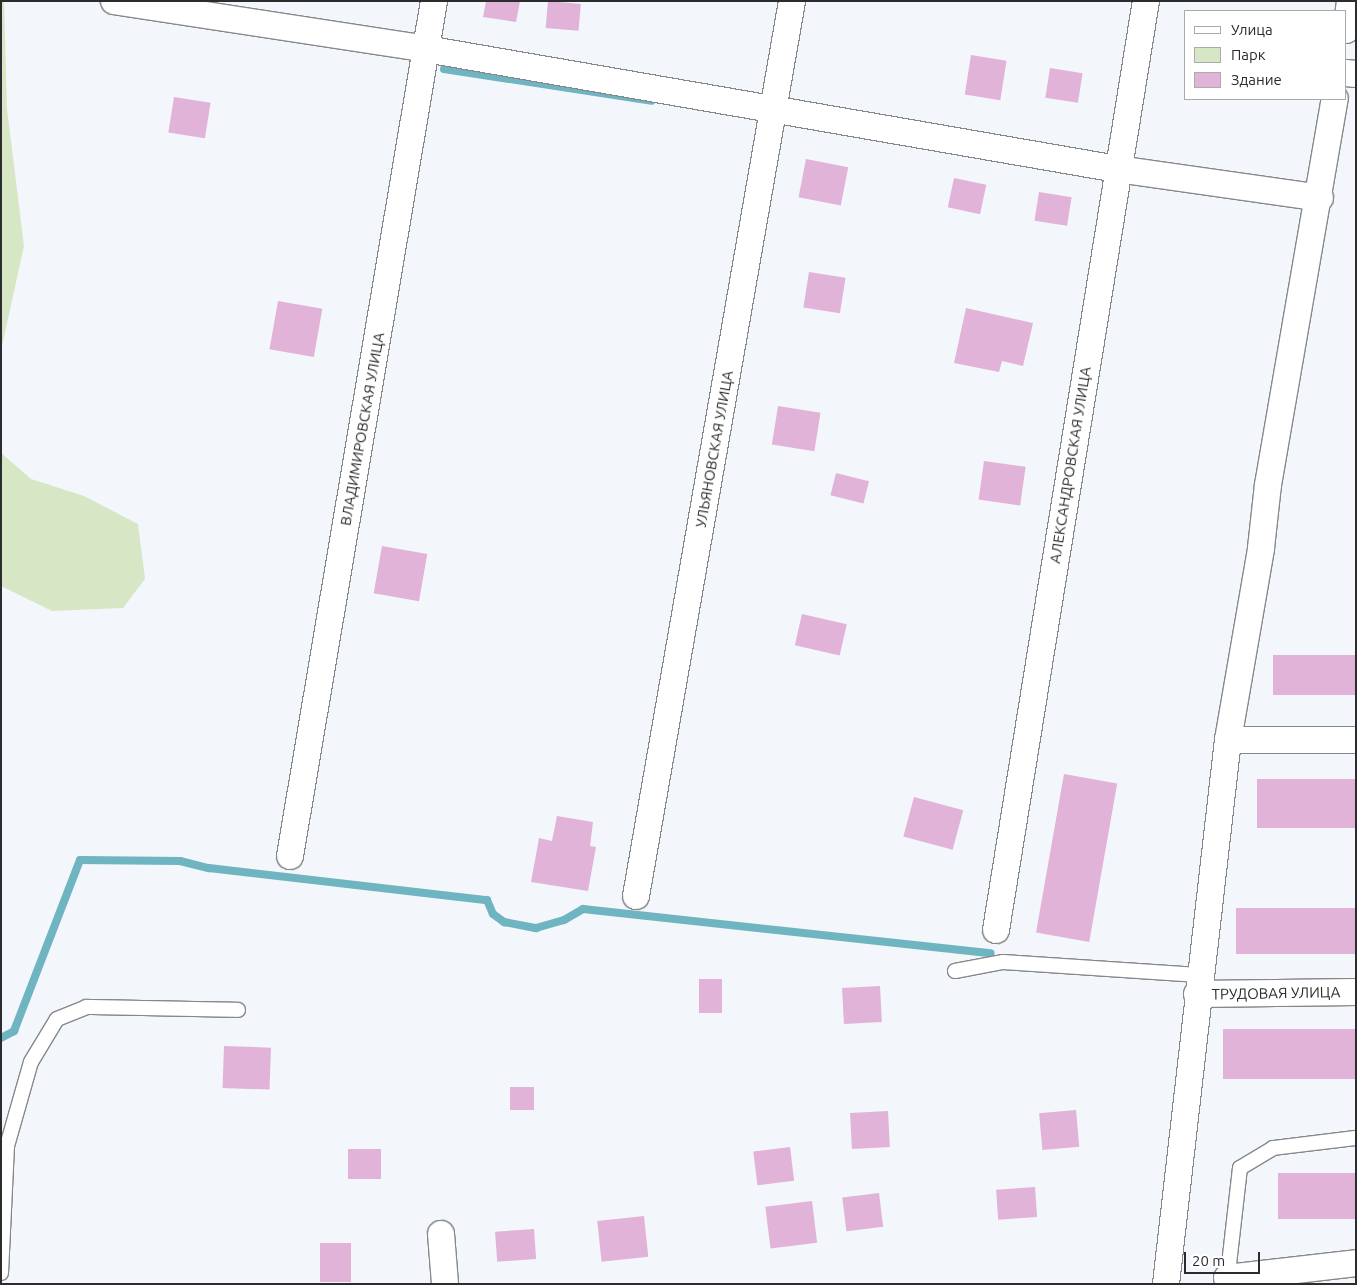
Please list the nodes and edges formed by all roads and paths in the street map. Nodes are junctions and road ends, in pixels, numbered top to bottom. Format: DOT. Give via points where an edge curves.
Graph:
graph roads {
  1 [pos="114,1"];
  2 [pos="434,1"];
  3 [pos="792,1"];
  4 [pos="1146,1"];
  5 [pos="1350,1"];
  6 [pos="1347,23"];
  7 [pos="426,49"];
  8 [pos="1335,100"];
  9 [pos="773,111"];
  10 [pos="1117,169"];
  11 [pos="1320,198"];
  12 [pos="1228,740"];
  13 [pos="1356,740"];
  14 [pos="290,856"];
  15 [pos="636,896"];
  16 [pos="996,930"];
  17 [pos="955,971"];
  18 [pos="1198,984"];
  19 [pos="1356,992"];
  20 [pos="238,1010"];
  21 [pos="1356,1138"];
  22 [pos="441,1234"];
  23 [pos="1356,1263"];
  24 [pos="1,1273"];
  25 [pos="1227,1281"];
  26 [pos="444,1284"];
  27 [pos="1166,1284"];
  1 -- 7 [label="street"];
  2 -- 7 [label="street, ВЛАДИМИРОВСКАЯ УЛИЦА"];
  3 -- 9 [label="street, УЛЬЯНОВСКАЯ УЛИЦА"];
  4 -- 10 [label="street, АЛЕКСАНДРОВСКАЯ УЛИЦА"];
  5 -- 6 [label="street"];
  7 -- 9 [label="street"];
  7 -- 14 [label="street, ВЛАДИМИРОВСКАЯ УЛИЦА"];
  8 -- 11 [label="street"];
  9 -- 10 [label="street"];
  9 -- 15 [label="street, УЛЬЯНОВСКАЯ УЛИЦА"];
  10 -- 11 [label="street"];
  10 -- 16 [label="street, АЛЕКСАНДРОВСКАЯ УЛИЦА"];
  11 -- 12 [label="street" via="1268,485 1261,548"];
  12 -- 13 [label="street"];
  12 -- 18 [label="street"];
  17 -- 18 [label="lane" via="1003,962"];
  18 -- 19 [label="street, ТРУДОВАЯ УЛИЦА"];
  18 -- 27 [label="street"];
  20 -- 24 [label="lane" via="86,1007 57,1019 31,1062 7,1146"];
  21 -- 25 [label="lane" via="1273,1148 1240,1168"];
  22 -- 26 [label="street"];
  23 -- 25 [label="street"];
}
